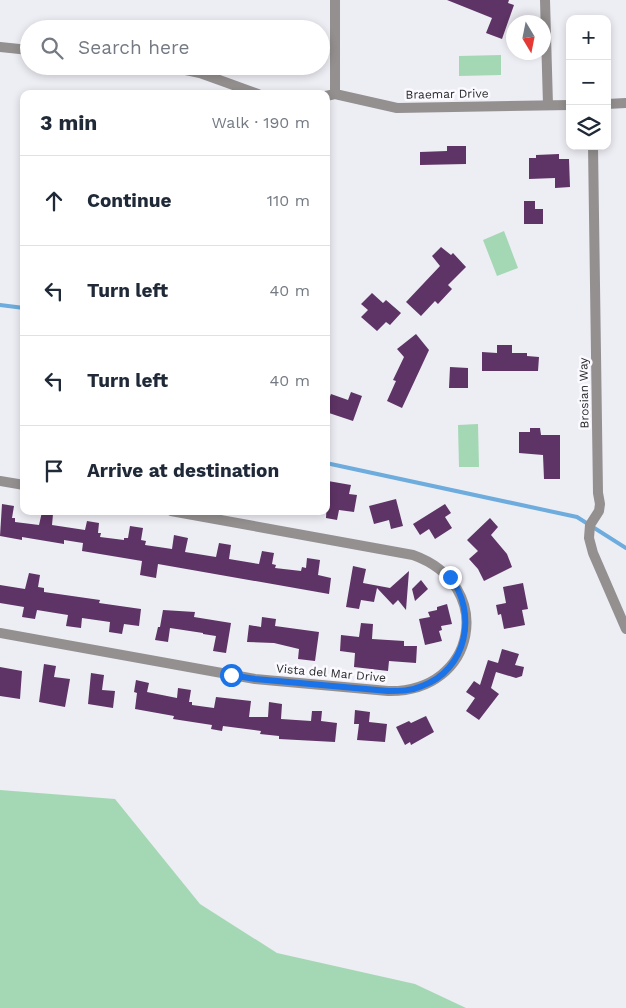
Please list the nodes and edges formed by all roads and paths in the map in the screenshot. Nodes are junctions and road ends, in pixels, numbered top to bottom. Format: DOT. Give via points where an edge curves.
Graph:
graph roads {
  1 [pos="335,0"];
  2 [pos="545,0"];
  3 [pos="0,47"];
  4 [pos="20,49"];
  5 [pos="206,75"];
  6 [pos="247,90"];
  7 [pos="331,95"];
  8 [pos="626,103"];
  9 [pos="611,104"];
  10 [pos="548,105"];
  11 [pos="566,105"];
  12 [pos="593,150"];
  13 [pos="0,481"];
  14 [pos="20,484"];
  15 [pos="193,515"];
  16 [pos="626,629"];
  17 [pos="0,633"];
  1 -- 7 [label="street"];
  2 -- 10 [label="street"];
  3 -- 4 [label="street"];
  5 -- 6 [label="street"];
  7 -- 10 [label="street, Braemar Drive" via="397,108"];
  8 -- 9 [label="street"];
  10 -- 11 [label="street, Braemar Drive"];
  12 -- 16 [label="street, Brosian Way" via="600,504 590,525 589,538"];
  13 -- 14 [label="street"];
  15 -- 17 [label="street, Vista del Mar Drive" via="427,560 450,577 462,597 466,624 456,658 448,670 424,686 388,691 255,679"];
}
